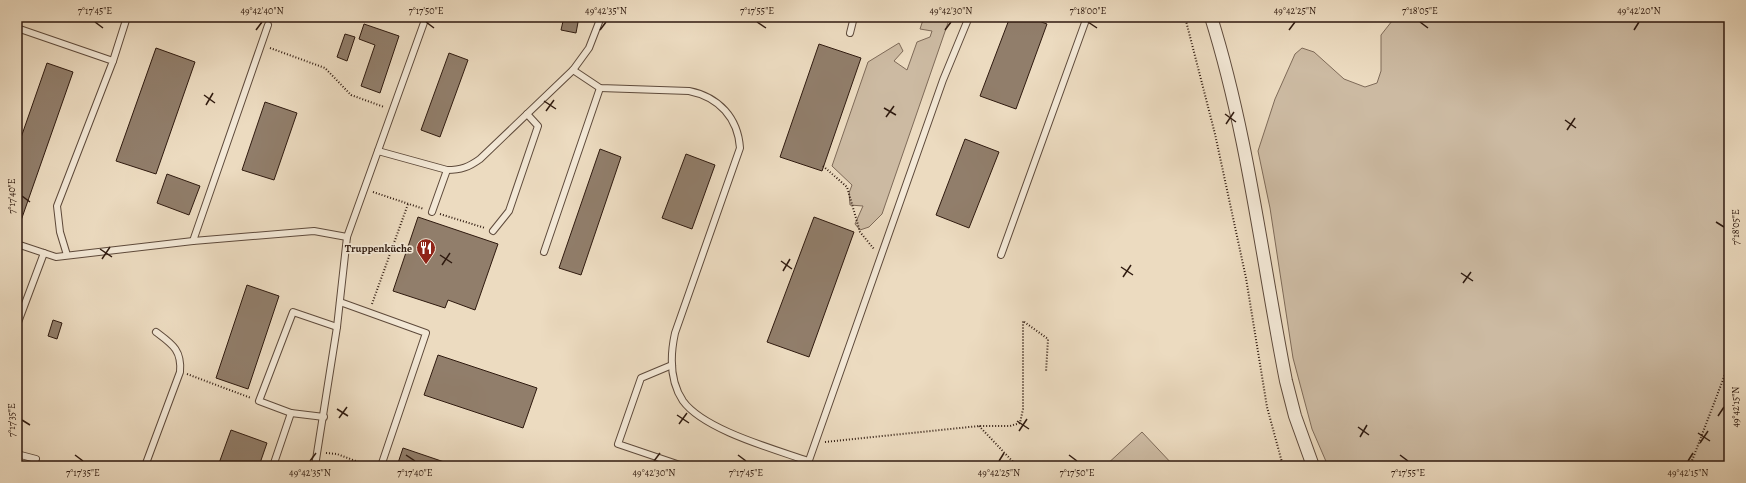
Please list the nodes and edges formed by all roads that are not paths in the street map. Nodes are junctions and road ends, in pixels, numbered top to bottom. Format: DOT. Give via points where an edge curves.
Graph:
graph roads {
  1 [pos="127,17"];
  2 [pos="426,17"];
  3 [pos="601,17"];
  4 [pos="854,17"];
  5 [pos="969,17"];
  6 [pos="1088,17"];
  7 [pos="1211,17"];
  8 [pos="268,25"];
  9 [pos="17,28"];
  10 [pos="850,33"];
  11 [pos="114,61"];
  12 [pos="573,70"];
  13 [pos="600,88"];
  14 [pos="527,114"];
  15 [pos="378,151"];
  16 [pos="447,170"];
  17 [pos="432,212"];
  18 [pos="493,231"];
  19 [pos="347,237"];
  20 [pos="193,240"];
  21 [pos="17,244"];
  22 [pos="544,252"];
  23 [pos="44,253"];
  24 [pos="67,255"];
  25 [pos="1000,255"];
  26 [pos="340,302"];
  27 [pos="17,325"];
  28 [pos="337,327"];
  29 [pos="156,332"];
  30 [pos="672,365"];
  31 [pos="291,413"];
  32 [pos="324,417"];
  33 [pos="17,454"];
  34 [pos="36,459"];
  35 [pos="808,464"];
  36 [pos="145,466"];
  37 [pos="273,466"];
  38 [pos="316,466"];
  39 [pos="381,466"];
  40 [pos="683,466"];
  41 [pos="1313,466"];
  1 -- 11 [label="lane"];
  2 -- 15 [label="lane"];
  3 -- 12 [label="lane" via="589,48"];
  4 -- 10 [label="lane"];
  5 -- 35 [label="lane" via="943,80"];
  6 -- 25 [label="lane"];
  7 -- 41 [label="street" via="1224,59 1245,156 1286,381 1295,416"];
  8 -- 20 [label="lane"];
  9 -- 11 [label="lane"];
  11 -- 24 [label="lane" via="57,206 60,232"];
  12 -- 13 [label="lane"];
  12 -- 14 [label="lane"];
  13 -- 22 [label="lane"];
  13 -- 30 [label="lane" via="689,91 703,94 725,110 739,134 740,148 675,333 671,349"];
  14 -- 16 [label="lane" via="480,159 470,166"];
  14 -- 18 [label="lane" via="538,126 509,212"];
  15 -- 16 [label="lane"];
  15 -- 19 [label="lane"];
  16 -- 17 [label="lane"];
  19 -- 20 [label="lane" via="314,231"];
  19 -- 26 [label="lane"];
  20 -- 24 [label="lane"];
  21 -- 23 [label="lane"];
  23 -- 24 [label="lane" via="56,257"];
  23 -- 27 [label="lane"];
  26 -- 28 [label="lane"];
  26 -- 39 [label="lane" via="426,333"];
  28 -- 31 [label="lane" via="293,312 259,401"];
  28 -- 32 [label="lane"];
  29 -- 36 [label="lane" via="176,349 181,360 180,372"];
  30 -- 35 [label="lane" via="672,377 683,401 706,420 727,432"];
  30 -- 40 [label="lane" via="641,378 618,444"];
  31 -- 32 [label="lane"];
  31 -- 37 [label="lane"];
  32 -- 38 [label="lane"];
  33 -- 34 [label="lane"];
}
